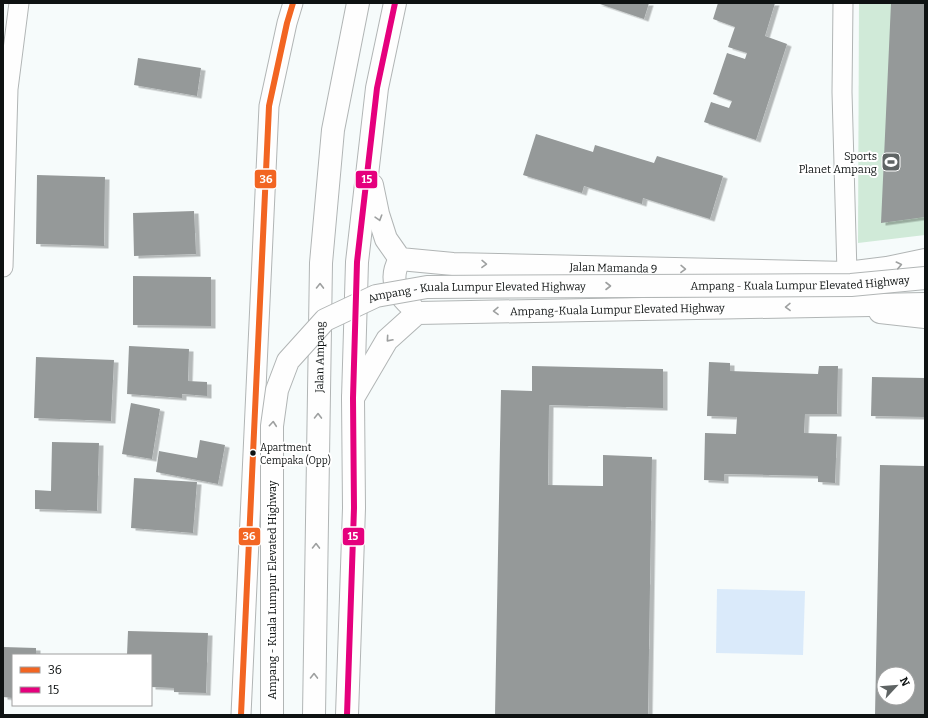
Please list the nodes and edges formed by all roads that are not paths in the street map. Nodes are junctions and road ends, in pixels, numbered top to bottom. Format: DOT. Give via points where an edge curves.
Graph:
graph roads {
  1 [pos="20,3"];
  2 [pos="293,3"];
  3 [pos="358,3"];
  4 [pos="395,3"];
  5 [pos="843,3"];
  6 [pos="6,89"];
  7 [pos="368,166"];
  8 [pos="400,259"];
  9 [pos="925,260"];
  10 [pos="3,266"];
  11 [pos="847,273"];
  12 [pos="925,278"];
  13 [pos="925,304"];
  14 [pos="822,306"];
  15 [pos="417,313"];
  16 [pos="925,317"];
  17 [pos="353,398"];
  18 [pos="241,715"];
  19 [pos="272,715"];
  20 [pos="314,715"];
  21 [pos="347,715"];
  1 -- 6 [label="street"];
  2 -- 18 [label="street" via="269,106"];
  20 -- 3 [label="main road, Jalan Ampang, one-way" via="321,263 332,130"];
  4 -- 7 [label="main road" via="377,88"];
  5 -- 11 [label="street" via="842,92"];
  6 -- 10 [label="street"];
  7 -- 8 [label="main road, one-way" via="386,239"];
  7 -- 17 [label="main road" via="357,262"];
  8 -- 11 [label="main road, Jalan Mamanda 9, one-way" via="453,264"];
  8 -- 15 [label="main road" via="394,269 394,280 400,296"];
  11 -- 9 [label="main road, Jalan Mamanda 9, one-way"];
  19 -- 12 [label="main road, Ampang - Kuala Lumpur Elevated Highway, one-way, bridge" via="272,426 277,390 288,361 325,320 376,296 426,287 851,285"];
  13 -- 14 [label="main road, Ampang-Kuala Lumpur Elevated Highway"];
  14 -- 15 [label="main road, Ampang-Kuala Lumpur Elevated Highway, one-way"];
  14 -- 16 [label="main road"];
  15 -- 17 [label="main road, one-way" via="387,340"];
  17 -- 21 [label="main road" via="354,508"];
}
